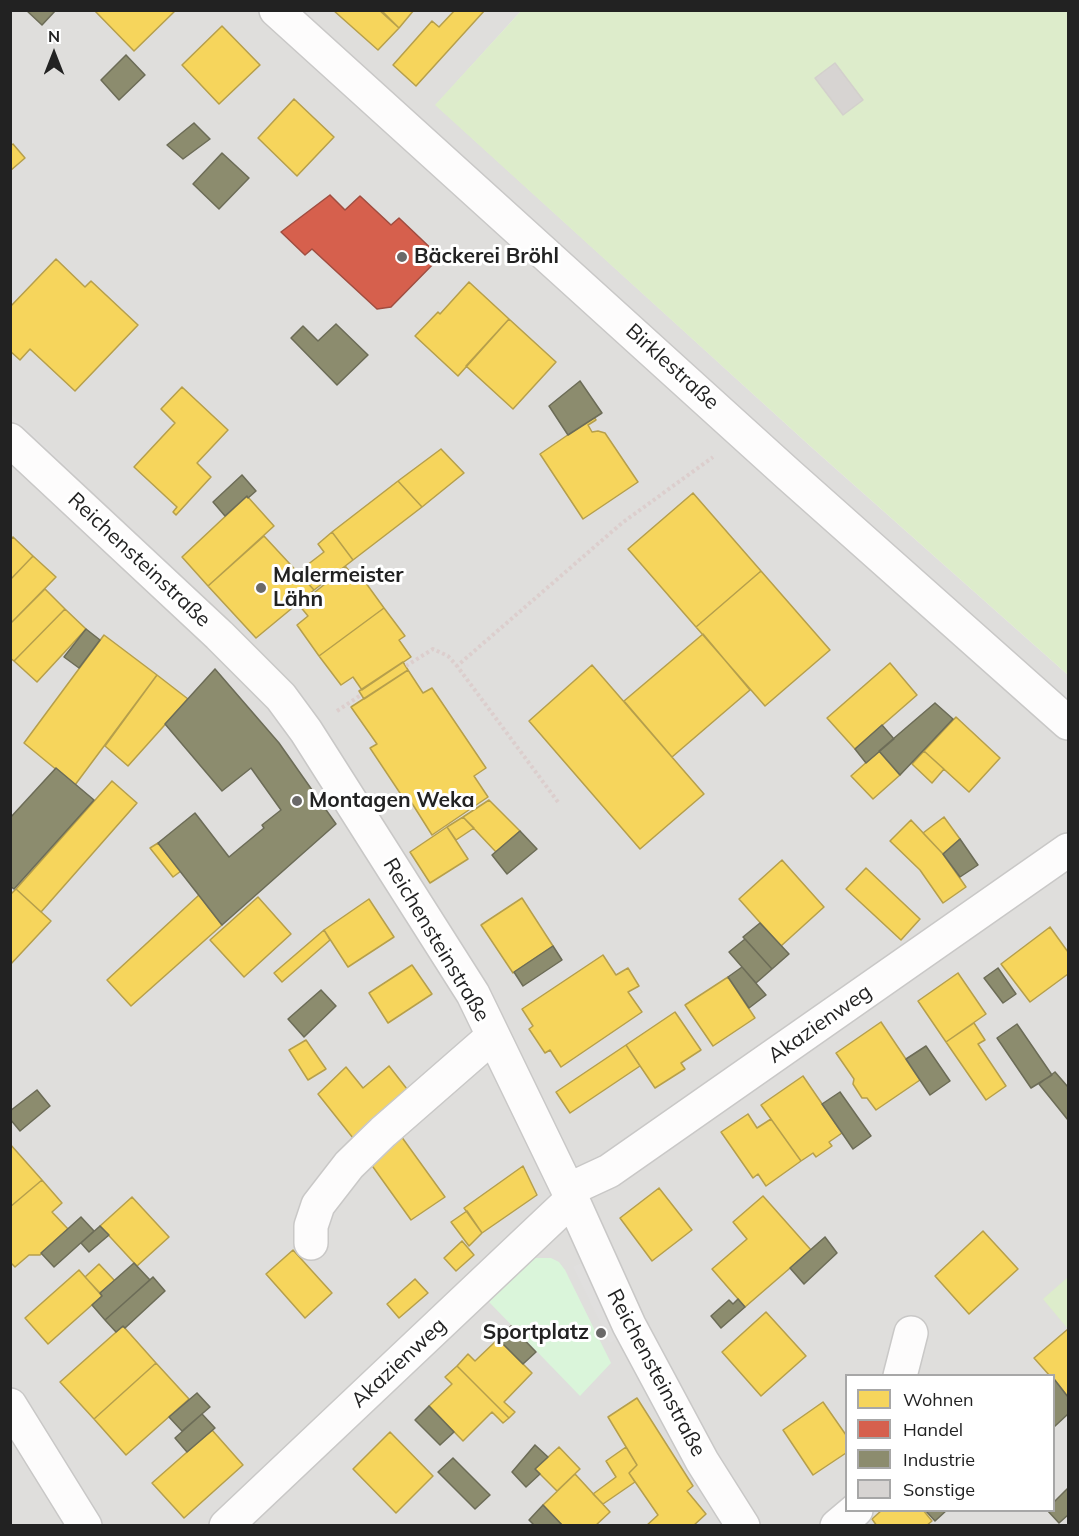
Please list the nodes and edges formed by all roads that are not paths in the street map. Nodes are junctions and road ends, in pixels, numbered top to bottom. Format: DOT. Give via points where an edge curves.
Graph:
graph roads {
  1 [pos="276,10"];
  2 [pos="10,440"];
  3 [pos="1068,723"];
  4 [pos="1068,850"];
  5 [pos="493,1036"];
  6 [pos="570,1194"];
  7 [pos="311,1243"];
  8 [pos="911,1333"];
  9 [pos="901,1374"];
  10 [pos="10,1406"];
  11 [pos="854,1512"];
  12 [pos="728,1519"];
  13 [pos="85,1526"];
  14 [pos="226,1526"];
  15 [pos="837,1526"];
  1 -- 3 [label="street, Birklestraße"];
  2 -- 5 [label="street, Reichensteinstraße" via="281,697 473,994"];
  4 -- 6 [label="street, Akazienweg" via="609,1171"];
  5 -- 6 [label="street, Reichensteinstraße"];
  5 -- 7 [label="street" via="349,1165 318,1205 311,1226"];
  6 -- 12 [label="street, Reichensteinstraße" via="629,1325 702,1461"];
  6 -- 14 [label="street, Akazienweg"];
  8 -- 9 [label="street"];
  10 -- 13 [label="street"];
  11 -- 15 [label="street"];
}
